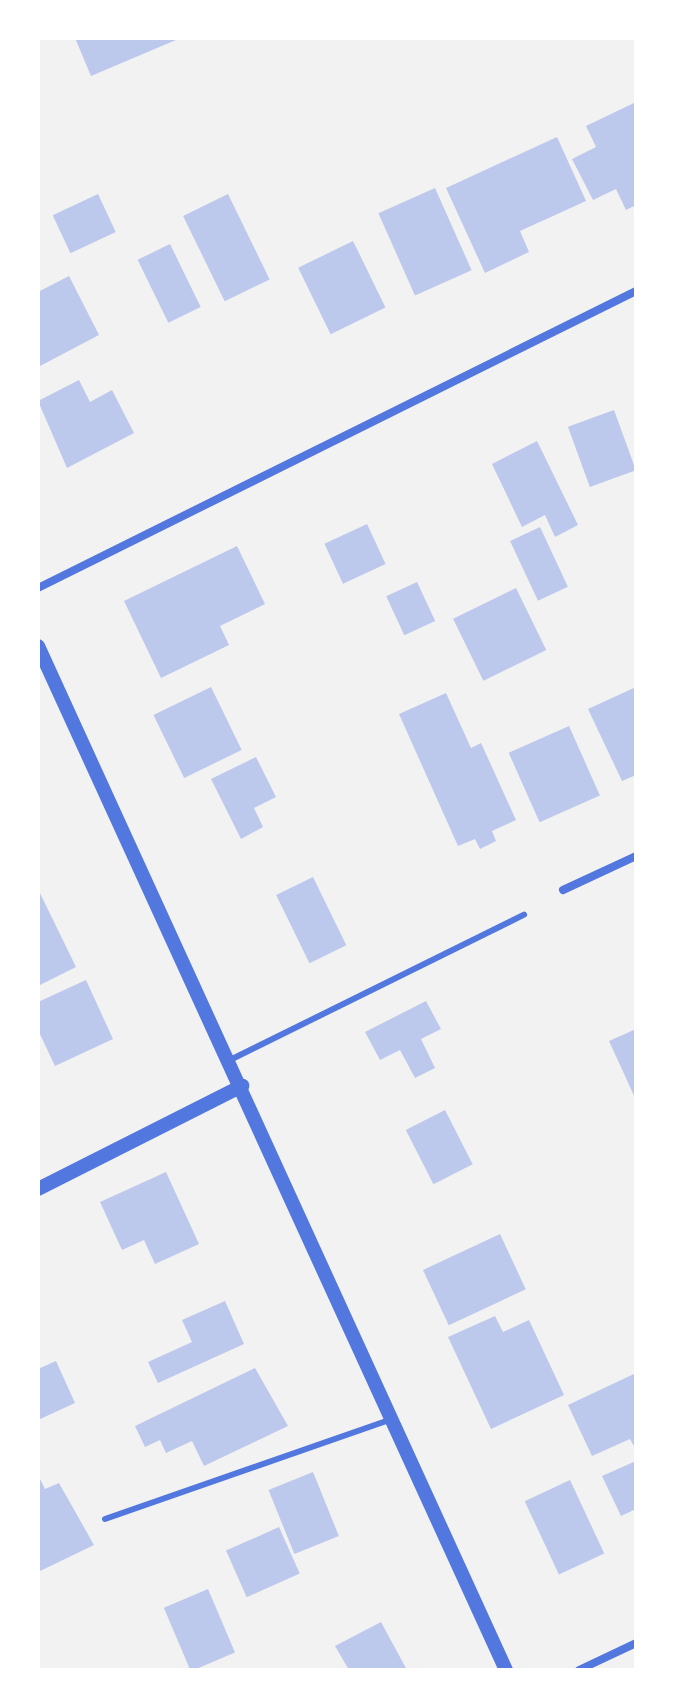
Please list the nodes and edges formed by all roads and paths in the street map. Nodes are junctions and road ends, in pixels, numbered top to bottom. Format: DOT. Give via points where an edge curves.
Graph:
graph roads {
  1 [pos="636,291"];
  2 [pos="38,588"];
  3 [pos="38,646"];
  4 [pos="636,856"];
  5 [pos="563,890"];
  6 [pos="524,915"];
  7 [pos="230,1060"];
  8 [pos="242,1086"];
  9 [pos="38,1189"];
  10 [pos="392,1419"];
  11 [pos="105,1519"];
  12 [pos="636,1643"];
  13 [pos="506,1670"];
  14 [pos="579,1670"];
  1 -- 2 [label="street"];
  3 -- 7 [label="street"];
  4 -- 5 [label="street"];
  6 -- 7 [label="lane"];
  7 -- 8 [label="street"];
  8 -- 9 [label="street"];
  8 -- 10 [label="street"];
  10 -- 11 [label="lane"];
  10 -- 13 [label="street"];
  12 -- 14 [label="street"];
}
